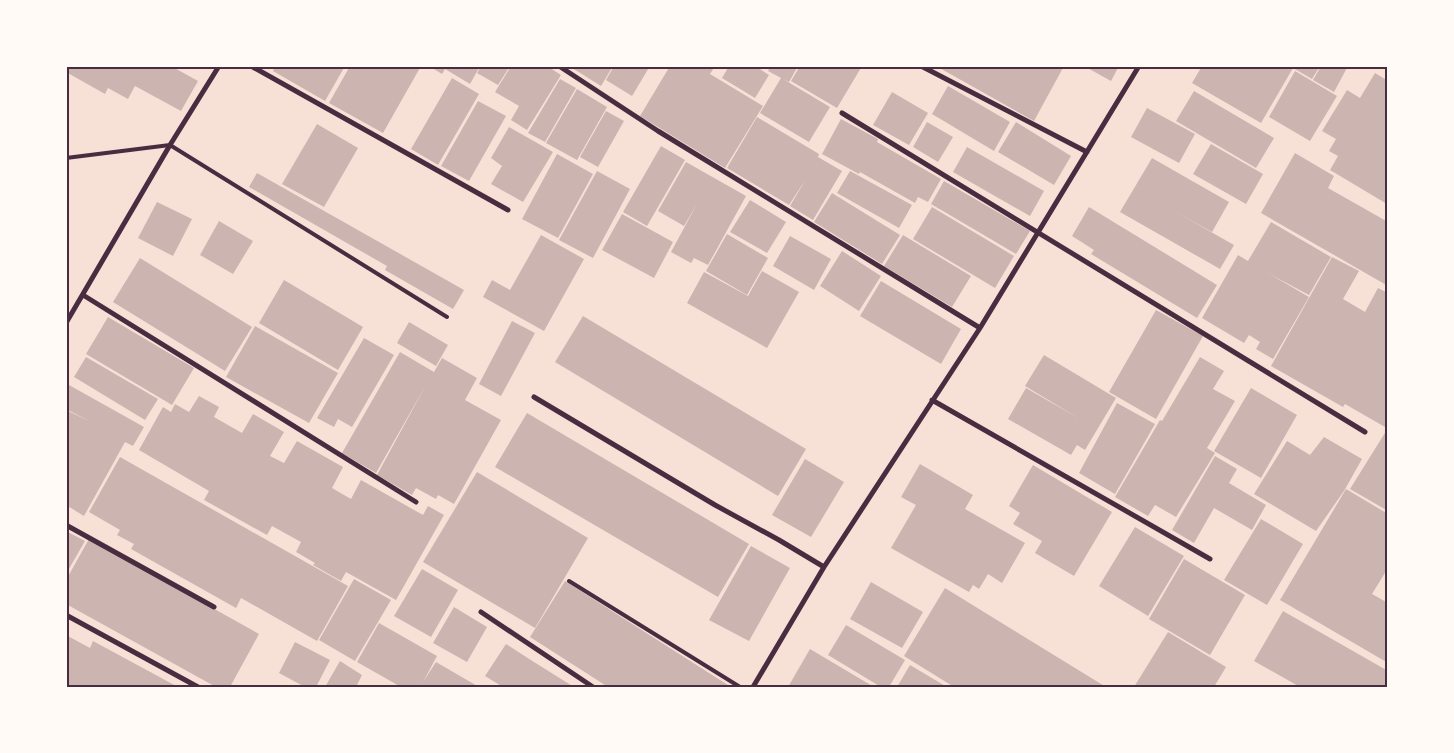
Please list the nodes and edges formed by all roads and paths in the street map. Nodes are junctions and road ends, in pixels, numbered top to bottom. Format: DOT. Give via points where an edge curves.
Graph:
graph roads {
  1 [pos="219,66"];
  2 [pos="251,66"];
  3 [pos="559,66"];
  4 [pos="921,66"];
  5 [pos="1139,66"];
  6 [pos="842,113"];
  7 [pos="170,145"];
  8 [pos="1087,152"];
  9 [pos="66,158"];
  10 [pos="508,210"];
  11 [pos="1038,232"];
  12 [pos="83,295"];
  13 [pos="447,317"];
  14 [pos="66,323"];
  15 [pos="980,328"];
  16 [pos="534,397"];
  17 [pos="932,400"];
  18 [pos="1365,432"];
  19 [pos="416,502"];
  20 [pos="66,525"];
  21 [pos="1210,559"];
  22 [pos="824,567"];
  23 [pos="569,581"];
  24 [pos="214,606"];
  25 [pos="481,612"];
  26 [pos="66,615"];
  27 [pos="198,687"];
  28 [pos="594,687"];
  29 [pos="740,687"];
  30 [pos="753,687"];
  1 -- 7 [label="street"];
  2 -- 10 [label="street"];
  3 -- 15 [label="street" via="658,131"];
  4 -- 8 [label="street"];
  5 -- 8 [label="street"];
  6 -- 11 [label="street"];
  7 -- 9 [label="lane"];
  7 -- 12 [label="street"];
  7 -- 13 [label="lane"];
  8 -- 11 [label="street"];
  11 -- 15 [label="street"];
  11 -- 18 [label="street"];
  12 -- 14 [label="street"];
  12 -- 19 [label="street"];
  15 -- 17 [label="street"];
  16 -- 22 [label="street"];
  17 -- 21 [label="street"];
  17 -- 22 [label="street"];
  20 -- 24 [label="street"];
  22 -- 30 [label="street"];
  23 -- 29 [label="lane"];
  25 -- 28 [label="street"];
  26 -- 27 [label="street"];
}
